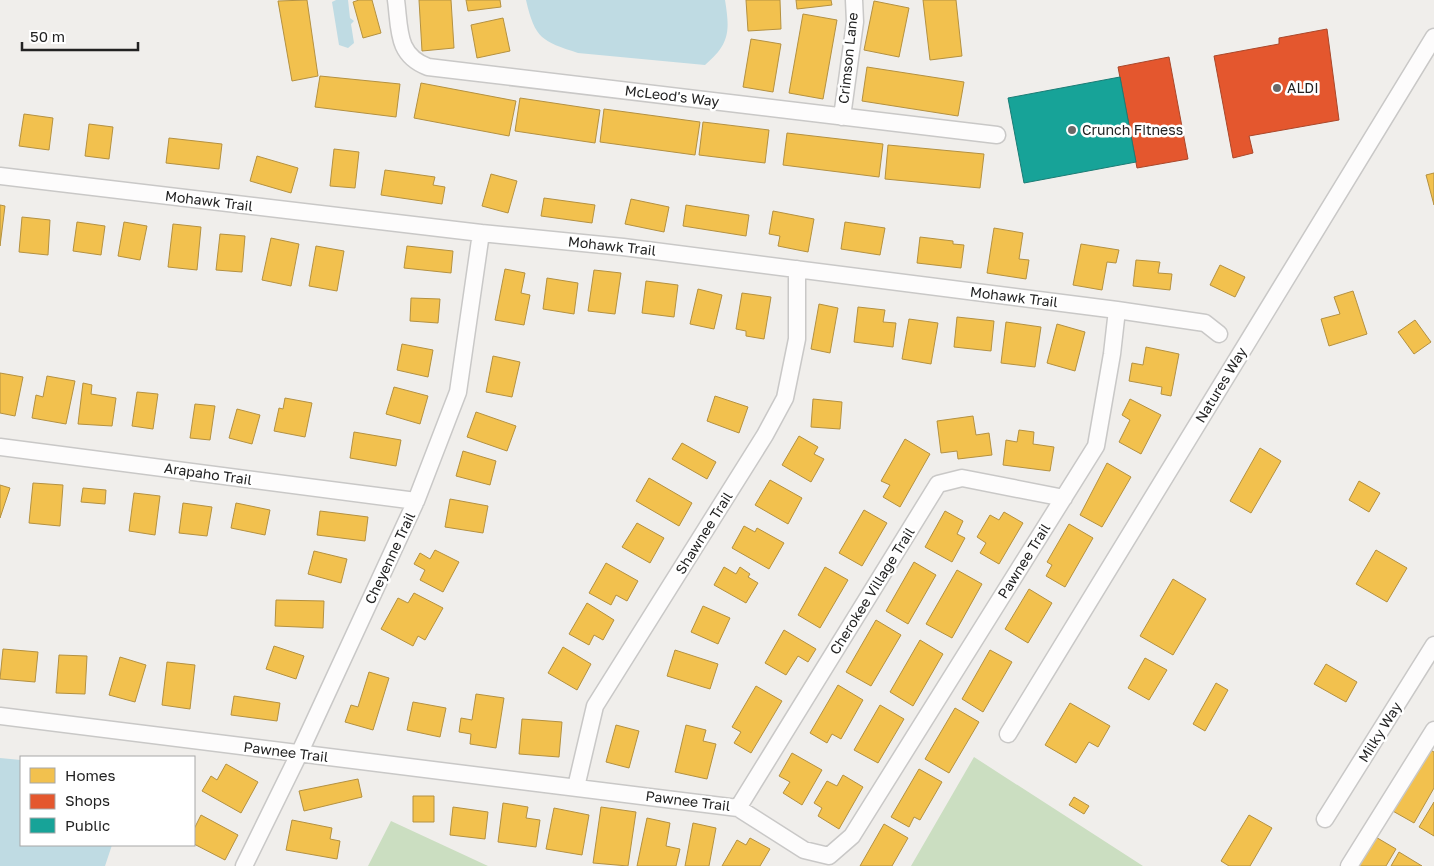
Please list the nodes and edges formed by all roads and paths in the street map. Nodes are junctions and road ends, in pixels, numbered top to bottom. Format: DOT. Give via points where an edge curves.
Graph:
graph roads {
  1 [pos="396,0"];
  2 [pos="854,0"];
  3 [pos="1434,37"];
  4 [pos="842,116"];
  5 [pos="997,135"];
  6 [pos="0,176"];
  7 [pos="481,233"];
  8 [pos="797,269"];
  9 [pos="1116,310"];
  10 [pos="1219,334"];
  11 [pos="0,447"];
  12 [pos="1064,498"];
  13 [pos="416,502"];
  14 [pos="1434,645"];
  15 [pos="0,716"];
  16 [pos="1434,730"];
  17 [pos="1008,734"];
  18 [pos="299,754"];
  19 [pos="576,786"];
  20 [pos="738,808"];
  21 [pos="1325,819"];
  22 [pos="244,866"];
  23 [pos="1349,866"];
  1 -- 4 [label="street, McLeod's Way" via="403,45 408,55 428,67"];
  2 -- 4 [label="street, Crimson Lane" via="855,22"];
  3 -- 17 [label="street, Natures Way"];
  4 -- 5 [label="street, McLeod's Way"];
  6 -- 7 [label="street, Mohawk Trail"];
  7 -- 8 [label="street, Mohawk Trail"];
  7 -- 13 [label="street, Cheyenne Trail" via="458,392"];
  8 -- 9 [label="street, Mohawk Trail"];
  8 -- 19 [label="street, Shawnee Trail" via="797,338 786,398 596,706"];
  9 -- 10 [label="street, Mohawk Trail" via="1205,323"];
  9 -- 12 [label="street, Pawnee Trail" via="1096,446"];
  11 -- 13 [label="street, Arapaho Trail"];
  12 -- 20 [label="street, Cherokee Village Trail" via="962,478 938,484"];
  12 -- 20 [label="street, Pawnee Trail" via="852,836 829,856 804,850"];
  13 -- 18 [label="street, Cheyenne Trail"];
  14 -- 21 [label="street, Milky Way"];
  15 -- 18 [label="street, Pawnee Trail"];
  16 -- 23 [label="street"];
  18 -- 19 [label="street, Pawnee Trail"];
  18 -- 22 [label="street, Cheyenne Trail"];
  19 -- 20 [label="street, Pawnee Trail"];
}
